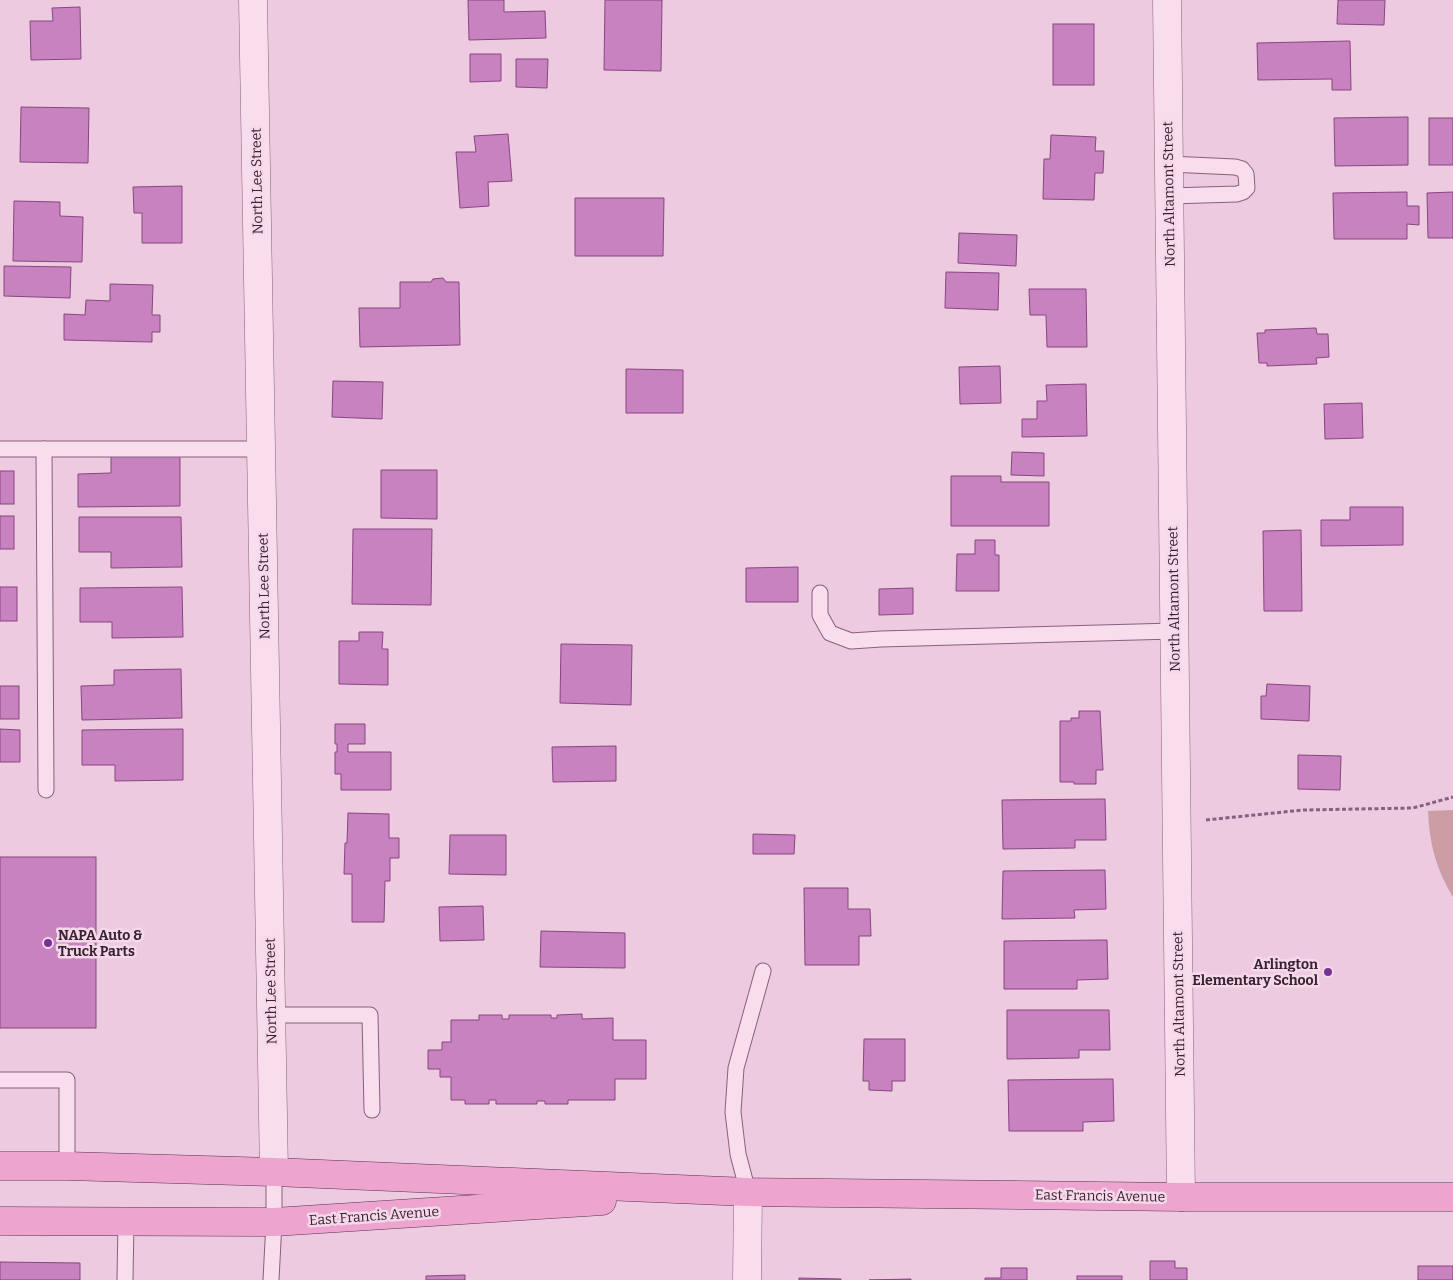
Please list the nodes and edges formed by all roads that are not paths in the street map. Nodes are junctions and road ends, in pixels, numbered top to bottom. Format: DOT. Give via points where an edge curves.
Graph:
graph roads {
  1 [pos="253,0"];
  2 [pos="1167,0"];
  3 [pos="1169,164"];
  4 [pos="1169,196"];
  5 [pos="0,449"];
  6 [pos="44,449"];
  7 [pos="261,449"];
  8 [pos="820,593"];
  9 [pos="1174,631"];
  10 [pos="46,790"];
  11 [pos="763,971"];
  12 [pos="272,1015"];
  13 [pos="0,1080"];
  14 [pos="372,1110"];
  15 [pos="0,1166"];
  16 [pos="67,1166"];
  17 [pos="274,1172"];
  18 [pos="748,1192"];
  19 [pos="1181,1197"];
  20 [pos="1453,1197"];
  21 [pos="0,1221"];
  22 [pos="126,1221"];
  23 [pos="274,1222"];
  24 [pos="125,1280"];
  25 [pos="271,1280"];
  26 [pos="747,1280"];
  1 -- 7 [label="street, North Lee Street"];
  2 -- 3 [label="street, North Altamont Street"];
  3 -- 4 [label="street, North Altamont Street"];
  3 -- 4 [label="lane" via="1242,169 1246,174 1247,188 1237,194"];
  4 -- 9 [label="street, North Altamont Street"];
  5 -- 6 [label="lane"];
  6 -- 7 [label="lane"];
  6 -- 10 [label="lane"];
  7 -- 12 [label="street, North Lee Street"];
  8 -- 9 [label="lane" via="820,615 830,633 850,641"];
  9 -- 19 [label="street, North Altamont Street"];
  11 -- 18 [label="lane" via="736,1068 733,1112 738,1154"];
  12 -- 14 [label="lane" via="370,1015"];
  12 -- 17 [label="street, North Lee Street"];
  13 -- 16 [label="lane" via="67,1080"];
  15 -- 16 [label="main road, East Francis Avenue"];
  16 -- 17 [label="main road, East Francis Avenue"];
  17 -- 18 [label="main road, East Francis Avenue"];
  17 -- 23 [label="lane"];
  18 -- 19 [label="main road, East Francis Avenue"];
  18 -- 23 [label="main road, East Francis Avenue"];
  18 -- 26 [label="street"];
  19 -- 20 [label="main road, East Francis Avenue"];
  21 -- 22 [label="main road, East Francis Avenue"];
  22 -- 23 [label="main road, East Francis Avenue"];
  22 -- 24 [label="lane"];
  23 -- 25 [label="lane"];
}
